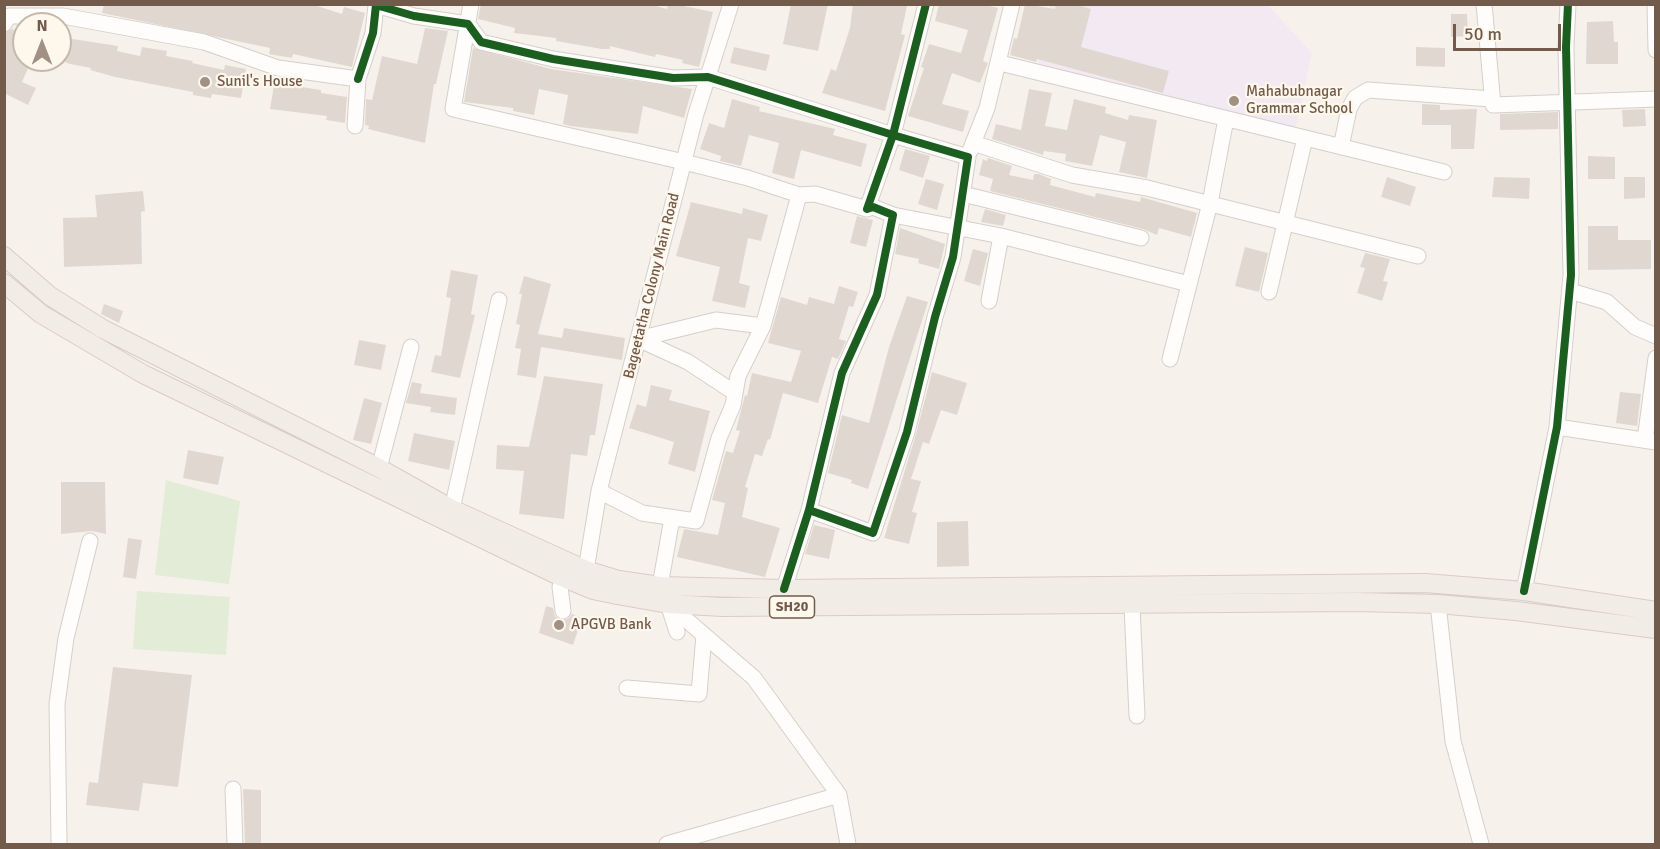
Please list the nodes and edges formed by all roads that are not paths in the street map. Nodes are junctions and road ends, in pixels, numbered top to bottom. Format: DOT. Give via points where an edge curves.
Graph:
graph roads {
  1 [pos="376,4"];
  2 [pos="471,4"];
  3 [pos="926,4"];
  4 [pos="1012,4"];
  5 [pos="1484,4"];
  6 [pos="1568,4"];
  7 [pos="1654,4"];
  8 [pos="728,5"];
  9 [pos="67,10"];
  10 [pos="9,15"];
  11 [pos="468,24"];
  12 [pos="1656,50"];
  13 [pos="1000,63"];
  14 [pos="708,77"];
  15 [pos="358,79"];
  16 [pos="1492,99"];
  17 [pos="1656,99"];
  18 [pos="1567,101"];
  19 [pos="1226,119"];
  20 [pos="355,126"];
  21 [pos="893,135"];
  22 [pos="1305,138"];
  23 [pos="1341,147"];
  24 [pos="970,150"];
  25 [pos="684,162"];
  26 [pos="1444,172"];
  27 [pos="963,194"];
  28 [pos="799,195"];
  29 [pos="1210,203"];
  30 [pos="867,209"];
  31 [pos="893,215"];
  32 [pos="1285,224"];
  33 [pos="958,228"];
  34 [pos="1001,236"];
  35 [pos="1141,238"];
  36 [pos="4,256"];
  37 [pos="1418,256"];
  38 [pos="4,283"];
  39 [pos="1190,284"];
  40 [pos="1570,291"];
  41 [pos="1269,292"];
  42 [pos="499,300"];
  43 [pos="989,302"];
  44 [pos="763,326"];
  45 [pos="1656,336"];
  46 [pos="638,339"];
  47 [pos="411,347"];
  48 [pos="1656,358"];
  49 [pos="1170,359"];
  50 [pos="735,393"];
  51 [pos="1557,427"];
  52 [pos="1651,441"];
  53 [pos="379,468"];
  54 [pos="599,491"];
  55 [pos="453,509"];
  56 [pos="809,510"];
  57 [pos="672,518"];
  58 [pos="90,541"];
  59 [pos="586,570"];
  60 [pos="563,578"];
  61 [pos="660,586"];
  62 [pos="784,589"];
  63 [pos="1524,591"];
  64 [pos="668,604"];
  65 [pos="1438,604"];
  66 [pos="1132,606"];
  67 [pos="563,611"];
  68 [pos="1656,611"];
  69 [pos="1656,629"];
  70 [pos="677,632"];
  71 [pos="704,635"];
  72 [pos="627,688"];
  73 [pos="1137,716"];
  74 [pos="233,789"];
  75 [pos="839,795"];
  76 [pos="59,844"];
  77 [pos="235,844"];
  78 [pos="667,844"];
  79 [pos="848,844"];
  80 [pos="1481,844"];
  1 -- 11 [label="street" via="414,16"];
  1 -- 15 [label="street" via="373,33"];
  2 -- 11 [label="street"];
  3 -- 21 [label="street"];
  4 -- 13 [label="street"];
  5 -- 16 [label="street"];
  6 -- 18 [label="street"];
  7 -- 12 [label="street"];
  8 -- 14 [label="street, Bageetatha Colony Main Road"];
  9 -- 10 [label="street"];
  9 -- 15 [label="street" via="204,42 278,68"];
  11 -- 14 [label="street" via="481,42 542,56 673,78"];
  11 -- 25 [label="street" via="453,109"];
  13 -- 19 [label="street"];
  13 -- 24 [label="street"];
  14 -- 21 [label="street"];
  14 -- 25 [label="street, Bageetatha Colony Main Road"];
  15 -- 20 [label="street"];
  16 -- 18 [label="street" via="1493,105"];
  16 -- 23 [label="street" via="1368,90 1355,98 1348,109"];
  17 -- 18 [label="street"];
  18 -- 40 [label="street"];
  19 -- 22 [label="street"];
  19 -- 29 [label="street"];
  21 -- 24 [label="street"];
  21 -- 30 [label="street"];
  22 -- 23 [label="street"];
  22 -- 32 [label="street"];
  23 -- 26 [label="street"];
  24 -- 27 [label="street"];
  24 -- 29 [label="street"];
  25 -- 28 [label="street"];
  25 -- 46 [label="street, Bageetatha Colony Main Road"];
  27 -- 33 [label="street"];
  27 -- 35 [label="street"];
  28 -- 30 [label="street" via="815,194"];
  28 -- 44 [label="street"];
  29 -- 32 [label="street"];
  29 -- 39 [label="street"];
  30 -- 31 [label="street" via="873,207"];
  31 -- 33 [label="street"];
  31 -- 56 [label="street" via="878,295 842,373"];
  32 -- 37 [label="street"];
  32 -- 41 [label="street"];
  33 -- 34 [label="street"];
  33 -- 56 [label="street" via="907,432 873,533"];
  34 -- 39 [label="street"];
  34 -- 43 [label="street"];
  36 -- 53 [label="main road, SH20" via="50,296 103,329"];
  38 -- 60 [label="main road, SH20" via="41,314 143,374"];
  39 -- 49 [label="street"];
  40 -- 45 [label="street" via="1606,302 1635,327"];
  40 -- 51 [label="street"];
  42 -- 55 [label="street"];
  44 -- 46 [label="street" via="716,320"];
  44 -- 50 [label="street" via="738,376"];
  46 -- 50 [label="street" via="688,362"];
  46 -- 54 [label="street, Bageetatha Colony Main Road"];
  47 -- 53 [label="street"];
  48 -- 52 [label="street"];
  50 -- 57 [label="street" via="696,521"];
  51 -- 52 [label="street"];
  51 -- 63 [label="street"];
  53 -- 55 [label="main road, SH20"];
  54 -- 57 [label="street" via="642,513"];
  54 -- 59 [label="street, Bageetatha Colony Main Road"];
  55 -- 59 [label="main road, SH20"];
  56 -- 62 [label="street"];
  57 -- 61 [label="street"];
  58 -- 76 [label="street" via="66,638 57,704"];
  59 -- 61 [label="main road, SH20"];
  60 -- 64 [label="main road, SH20" via="593,590"];
  60 -- 67 [label="street"];
  61 -- 62 [label="main road, SH20"];
  61 -- 64 [label="street"];
  62 -- 63 [label="main road, SH20" via="1425,584"];
  63 -- 68 [label="main road, SH20"];
  64 -- 66 [label="main road, SH20"];
  64 -- 70 [label="street"];
  64 -- 71 [label="street"];
  65 -- 66 [label="main road, SH20"];
  65 -- 69 [label="main road, SH20"];
  65 -- 80 [label="street" via="1453,741"];
  66 -- 73 [label="street"];
  71 -- 72 [label="street" via="699,694"];
  71 -- 75 [label="street" via="754,678"];
  74 -- 77 [label="street"];
  75 -- 78 [label="street"];
  75 -- 79 [label="street"];
}
